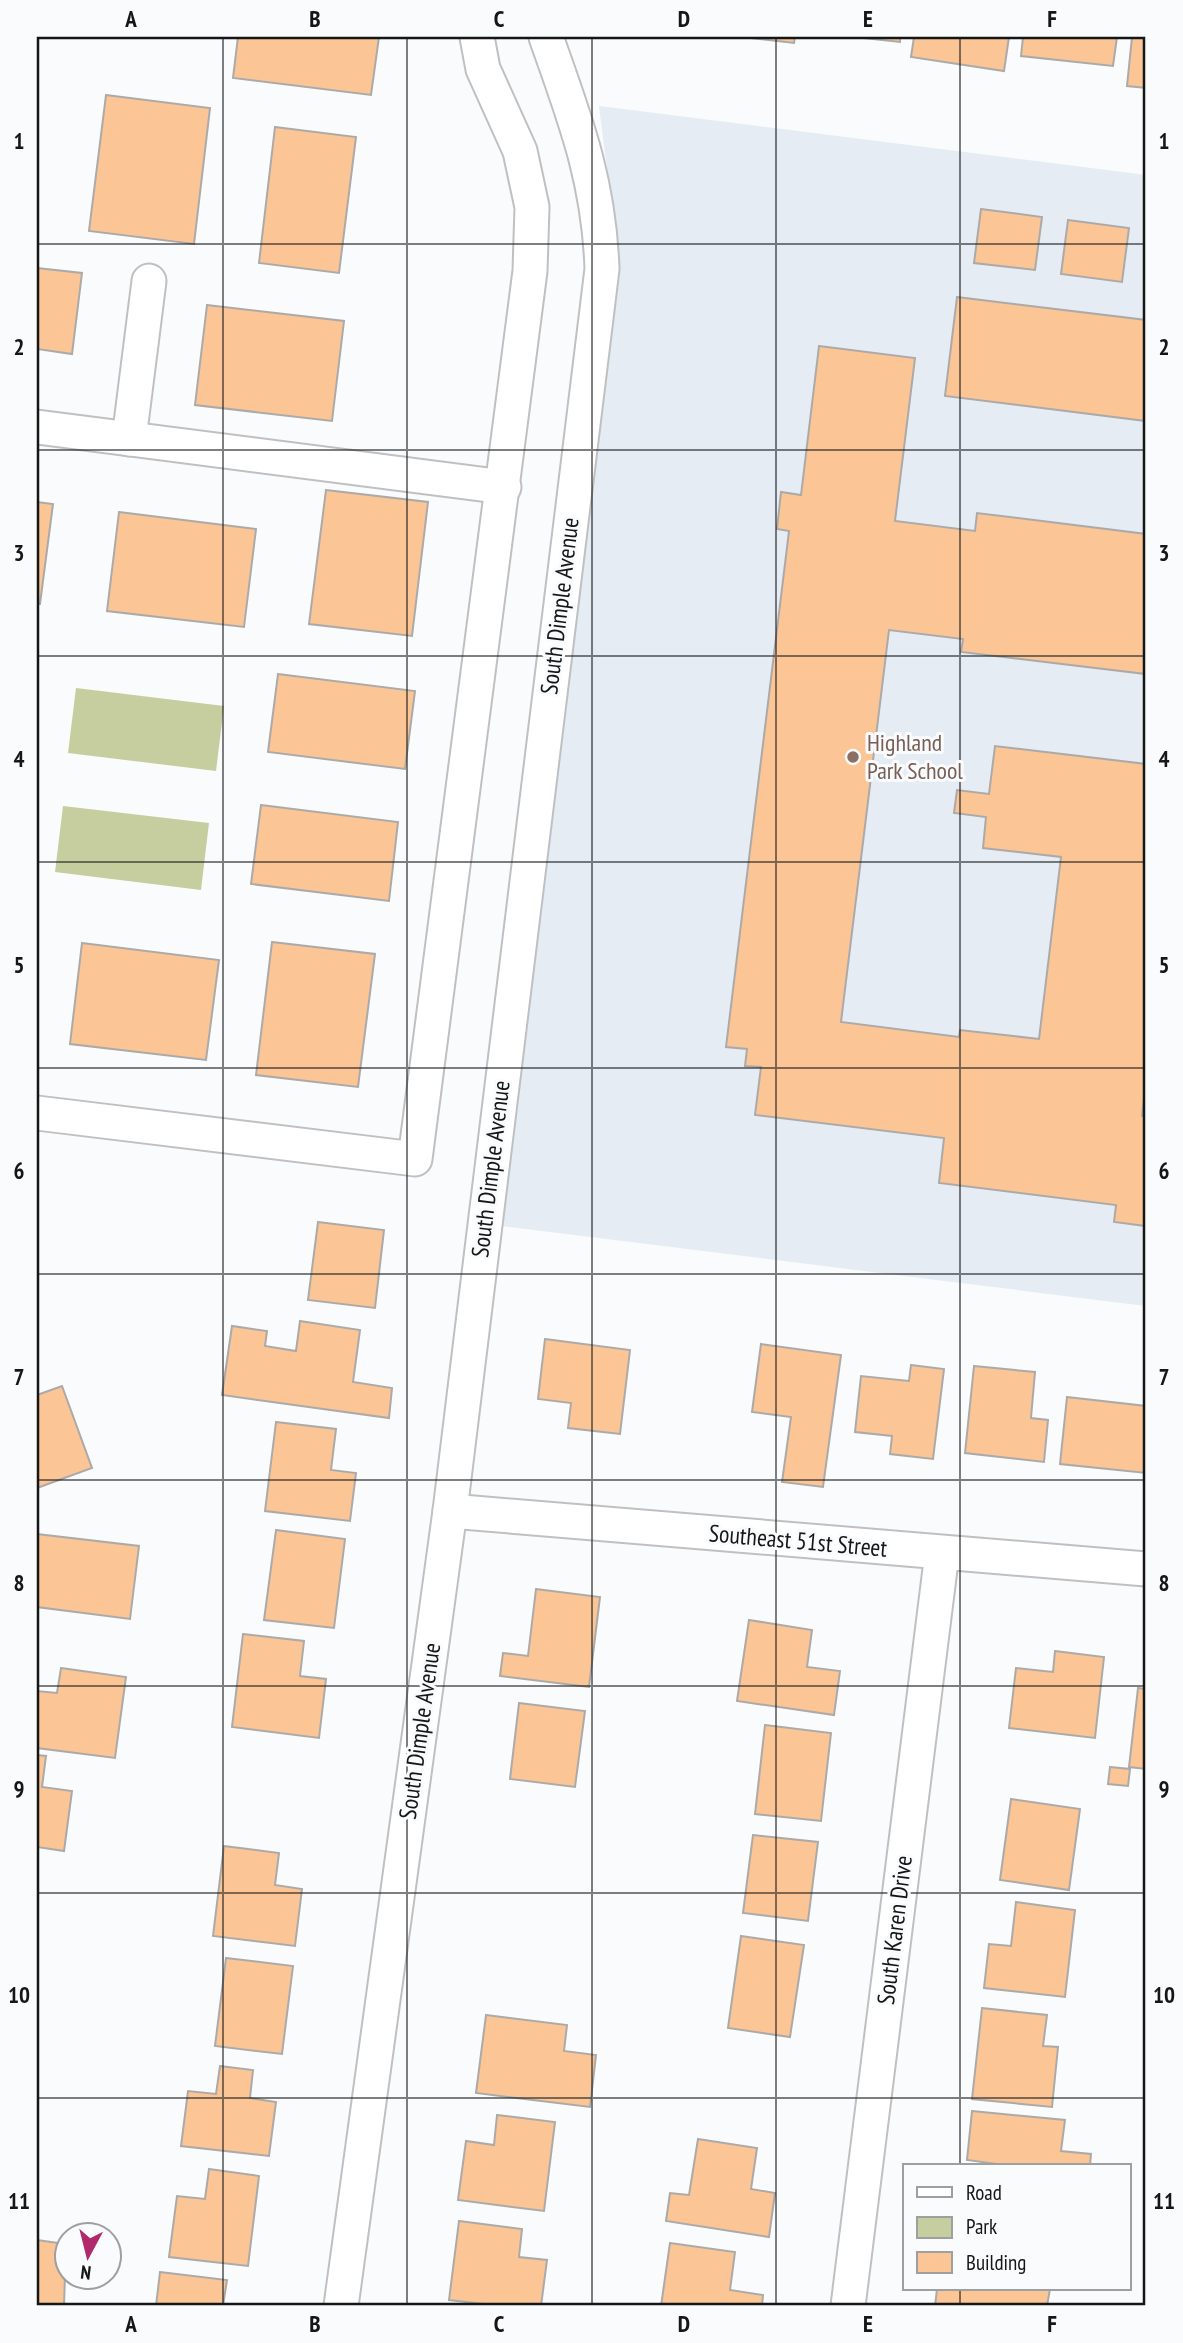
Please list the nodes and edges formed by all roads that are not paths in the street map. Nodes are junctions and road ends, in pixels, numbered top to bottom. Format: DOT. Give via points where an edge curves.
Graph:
graph roads {
  1 [pos="477,37"];
  2 [pos="546,37"];
  3 [pos="149,281"];
  4 [pos="37,427"];
  5 [pos="129,439"];
  6 [pos="503,487"];
  7 [pos="37,1113"];
  8 [pos="450,1511"];
  9 [pos="942,1553"];
  10 [pos="1146,1569"];
  11 [pos="341,2306"];
  12 [pos="848,2306"];
  1 -- 6 [label="street" via="483,69 520,152 532,207 530,271"];
  2 -- 8 [label="street, South Dimple Avenue" via="587,156 597,202 602,269"];
  3 -- 5 [label="street"];
  4 -- 5 [label="street"];
  5 -- 6 [label="street"];
  6 -- 7 [label="street" via="415,1160"];
  8 -- 9 [label="street, Southeast 51st Street"];
  8 -- 11 [label="street, South Dimple Avenue"];
  9 -- 10 [label="street, Southeast 51st Street"];
  9 -- 12 [label="street, South Karen Drive"];
}
